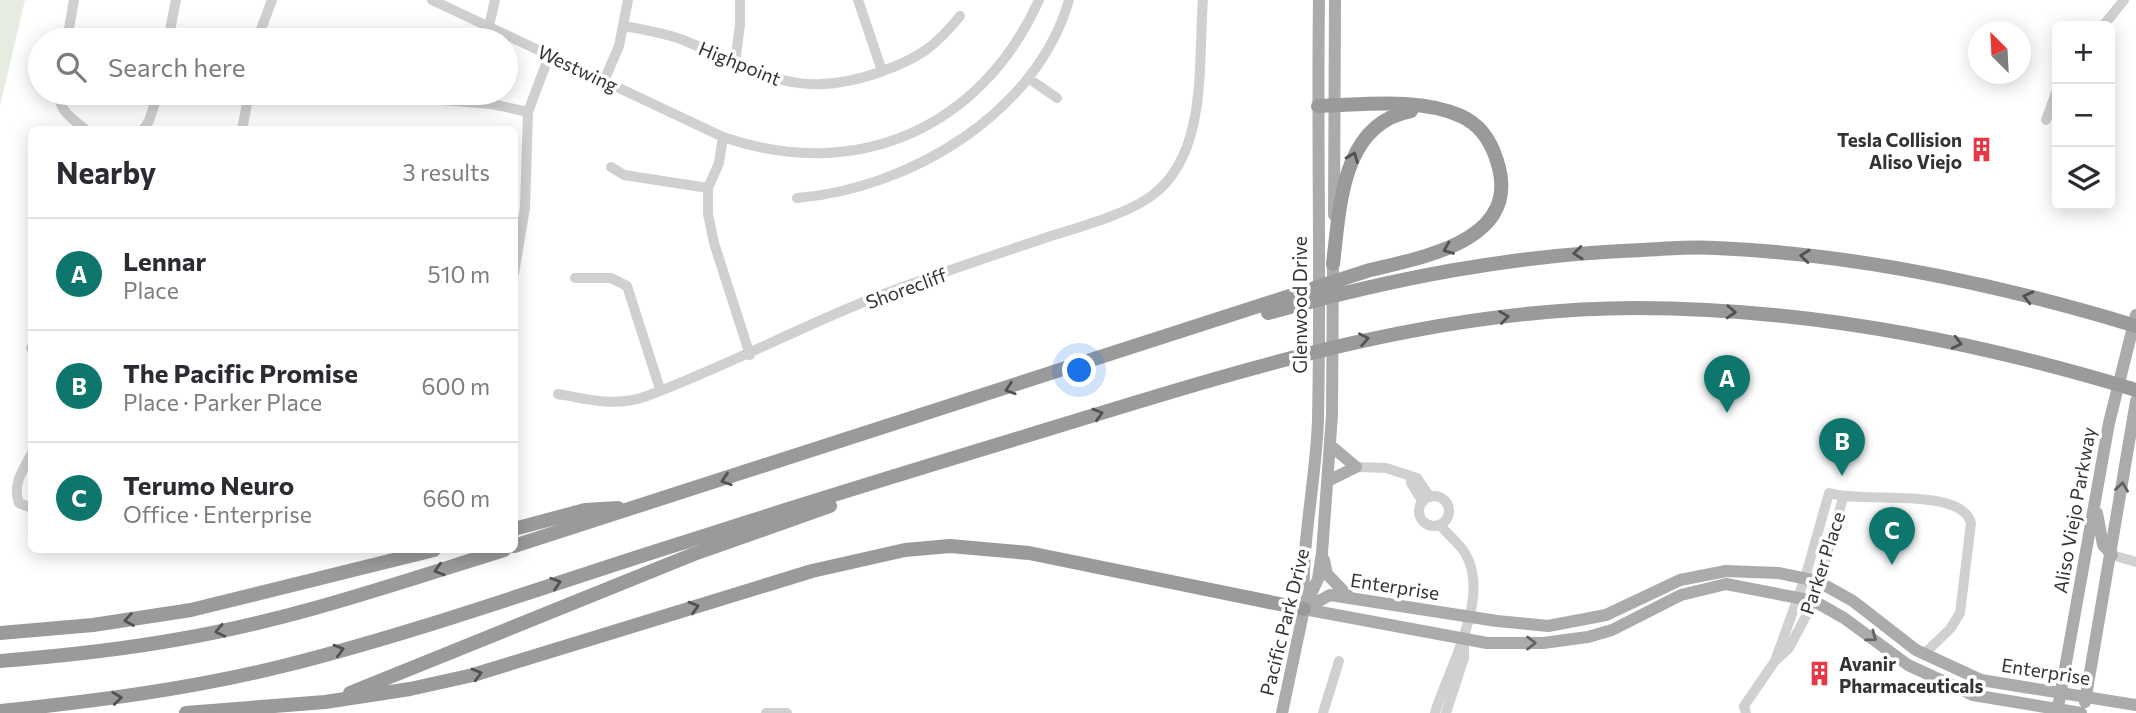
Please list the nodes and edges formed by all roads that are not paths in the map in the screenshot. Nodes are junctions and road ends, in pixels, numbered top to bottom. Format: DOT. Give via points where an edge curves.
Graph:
graph roads {
  1 [pos="74,0"];
  2 [pos="176,0"];
  3 [pos="272,0"];
  4 [pos="432,0"];
  5 [pos="495,0"];
  6 [pos="628,0"];
  7 [pos="740,0"];
  8 [pos="858,0"];
  9 [pos="1039,0"];
  10 [pos="1069,0"];
  11 [pos="1203,0"];
  12 [pos="1319,0"];
  13 [pos="1335,0"];
  14 [pos="2123,0"];
  15 [pos="960,16"];
  16 [pos="2107,21"];
  17 [pos="489,26"];
  18 [pos="625,26"];
  19 [pos="69,28"];
  20 [pos="170,28"];
  21 [pos="262,28"];
  22 [pos="493,28"];
  23 [pos="518,40"];
  24 [pos="549,56"];
  25 [pos="735,62"];
  26 [pos="882,71"];
  27 [pos="1028,78"];
  28 [pos="604,81"];
  29 [pos="1057,99"];
  30 [pos="2052,104"];
  31 [pos="60,105"];
  32 [pos="154,105"];
  33 [pos="247,105"];
  34 [pos="496,105"];
  35 [pos="1318,106"];
  36 [pos="1333,106"];
  37 [pos="1443,110"];
  38 [pos="528,112"];
  39 [pos="2046,120"];
  40 [pos="82,126"];
  41 [pos="146,126"];
  42 [pos="243,126"];
  43 [pos="723,137"];
  44 [pos="611,167"];
  45 [pos="708,188"];
  46 [pos="797,198"];
  47 [pos="520,208"];
  48 [pos="1336,224"];
  49 [pos="518,230"];
  50 [pos="1333,264"];
  51 [pos="575,278"];
  52 [pos="2136,314"];
  53 [pos="2136,326"];
  54 [pos="1121,353"];
  55 [pos="750,355"];
  56 [pos="660,389"];
  57 [pos="2136,390"];
  58 [pos="558,394"];
  59 [pos="2136,401"];
  60 [pos="1332,415"];
  61 [pos="1032,434"];
  62 [pos="1330,445"];
  63 [pos="28,460"];
  64 [pos="1356,467"];
  65 [pos="1328,481"];
  66 [pos="1843,498"];
  67 [pos="1426,500"];
  68 [pos="648,505"];
  69 [pos="28,506"];
  70 [pos="2096,506"];
  71 [pos="1440,525"];
  72 [pos="518,528"];
  73 [pos="518,545"];
  74 [pos="422,553"];
  75 [pos="495,553"];
  76 [pos="1322,553"];
  77 [pos="2112,555"];
  78 [pos="2136,562"];
  79 [pos="1811,580"];
  80 [pos="1798,597"];
  81 [pos="1350,598"];
  82 [pos="1814,601"];
  83 [pos="1304,609"];
  84 [pos="1469,617"];
  85 [pos="0,633"];
  86 [pos="1464,637"];
  87 [pos="1924,654"];
  88 [pos="0,661"];
  89 [pos="1339,661"];
  90 [pos="1775,661"];
  91 [pos="2060,695"];
  92 [pos="2086,697"];
  93 [pos="2136,705"];
  94 [pos="0,711"];
  95 [pos="2058,711"];
  96 [pos="186,713"];
  97 [pos="300,713"];
  98 [pos="766,713"];
  99 [pos="787,713"];
  100 [pos="1282,713"];
  101 [pos="1325,713"];
  102 [pos="1435,713"];
  103 [pos="1446,713"];
  104 [pos="1746,713"];
  105 [pos="2082,713"];
  1 -- 19 [label="street"];
  2 -- 20 [label="street"];
  3 -- 21 [label="street"];
  4 -- 17 [label="street, Westwing"];
  5 -- 17 [label="street"];
  6 -- 18 [label="street"];
  7 -- 25 [label="street"];
  8 -- 26 [label="street"];
  9 -- 43 [label="street, Westwing" via="1017,41 983,84 919,131 882,145 825,154 770,150"];
  10 -- 27 [label="street" via="1055,38"];
  11 -- 55 [label="street, Shorecliff" via="1196,100 1187,149 1153,195 1102,219 866,301"];
  12 -- 35 [label="main road, Glenwood Drive"];
  13 -- 36 [label="main road, Glenwood Drive"];
  14 -- 16 [label="street"];
  15 -- 26 [label="street, Highpoint" via="933,47"];
  17 -- 22 [label="street, Westwing"];
  18 -- 25 [label="street, Highpoint" via="679,38"];
  18 -- 28 [label="street"];
  23 -- 24 [label="street, Westwing"];
  24 -- 28 [label="street, Westwing"];
  24 -- 38 [label="street"];
  25 -- 26 [label="street, Highpoint" via="798,85 853,81"];
  27 -- 29 [label="street"];
  27 -- 46 [label="street" via="985,123 947,150 825,196"];
  28 -- 43 [label="street, Westwing"];
  30 -- 39 [label="street"];
  31 -- 40 [label="street"];
  32 -- 41 [label="street"];
  33 -- 42 [label="street"];
  34 -- 38 [label="street"];
  35 -- 36 [label="highway"];
  35 -- 83 [label="main road, Glenwood Drive" via="1318,422"];
  36 -- 37 [label="highway" via="1425,105"];
  36 -- 48 [label="main road, Glenwood Drive"];
  48 -- 37 [label="highway, one-way" via="1348,170 1369,131 1395,114"];
  37 -- 54 [label="highway, one-way" via="1473,122 1485,134 1500,170 1498,205 1471,238 1422,258 1358,274"];
  38 -- 47 [label="street"];
  43 -- 45 [label="street"];
  44 -- 45 [label="street" via="624,175"];
  45 -- 55 [label="street" via="714,243"];
  47 -- 49 [label="street"];
  48 -- 50 [label="highway"];
  50 -- 60 [label="main road, Glenwood Drive"];
  51 -- 56 [label="street" via="611,278 627,286"];
  52 -- 70 [label="main road, Aliso Viejo Parkway" via="2109,423"];
  53 -- 54 [label="highway, one-way" via="1989,288 1851,261 1715,247 1515,260 1373,284"];
  54 -- 68 [label="highway, one-way"];
  55 -- 56 [label="street, Shorecliff"];
  56 -- 58 [label="street, Shorecliff" via="646,396 600,403"];
  61 -- 57 [label="highway, one-way" via="1248,368 1363,339 1511,316 1636,308 1746,313 1935,338"];
  77 -- 59 [label="main road, one-way"];
  60 -- 62 [label="main road, Pacific Park Drive"];
  94 -- 61 [label="highway, one-way" via="147,694 285,665 418,628"];
  61 -- 97 [label="highway" via="694,554"];
  62 -- 64 [label="main road"];
  62 -- 65 [label="main road, Pacific Park Drive"];
  63 -- 69 [label="street" via="16,483 19,503"];
  64 -- 65 [label="main road"];
  64 -- 67 [label="street" via="1386,468 1411,477"];
  65 -- 76 [label="main road, Pacific Park Drive"];
  66 -- 79 [label="street, Parker Place"];
  66 -- 79 [label="street, Parker Place" via="1829,494"];
  66 -- 87 [label="street" via="1939,500 1963,508 1969,516 1960,613"];
  67 -- 71 [label="street" via="1419,512 1422,520"];
  67 -- 71 [label="street" via="1440,498 1448,508"];
  68 -- 72 [label="highway" via="585,510"];
  68 -- 73 [label="highway"];
  70 -- 77 [label="main road" via="2102,541"];
  70 -- 91 [label="main road, Aliso Viejo Parkway"];
  71 -- 84 [label="street" via="1465,554 1473,573"];
  74 -- 85 [label="highway, one-way" via="191,610"];
  75 -- 88 [label="highway, one-way" via="268,620 106,651"];
  76 -- 81 [label="main road" via="1327,574"];
  76 -- 83 [label="main road, Pacific Park Drive" via="1318,579"];
  77 -- 78 [label="street"];
  77 -- 92 [label="main road"];
  79 -- 80 [label="street, Parker Place"];
  79 -- 82 [label="street, Parker Place"];
  79 -- 84 [label="main road, Enterprise" via="1726,571 1680,580 1606,615 1573,623 1548,626"];
  79 -- 87 [label="main road, Enterprise" via="1853,601"];
  80 -- 82 [label="main road, Enterprise"];
  86 -- 80 [label="main road, Enterprise, one-way" via="1487,643 1588,637 1630,622 1681,595 1726,584"];
  80 -- 90 [label="street, Parker Place"];
  81 -- 83 [label="main road, Enterprise" via="1330,595"];
  81 -- 84 [label="main road, Enterprise"];
  82 -- 90 [label="street, Parker Place" via="1789,648"];
  82 -- 95 [label="main road, Enterprise, one-way" via="1941,683 1973,695"];
  83 -- 86 [label="main road, Enterprise"];
  96 -- 83 [label="highway, one-way" via="410,689 473,675 812,571 905,550 950,547 1029,553"];
  83 -- 100 [label="main road, Pacific Park Drive"];
  84 -- 86 [label="street"];
  86 -- 102 [label="street"];
  86 -- 103 [label="street" via="1464,658"];
  87 -- 91 [label="main road, Enterprise" via="1981,680"];
  89 -- 101 [label="street"];
  90 -- 104 [label="street, Parker Place" via="1744,706"];
  91 -- 92 [label="main road, Enterprise"];
  91 -- 95 [label="main road, Aliso Viejo Parkway"];
  92 -- 93 [label="main road, Enterprise"];
  92 -- 105 [label="main road"];
  95 -- 105 [label="main road, Enterprise"];
  98 -- 99 [label="street"];
}
